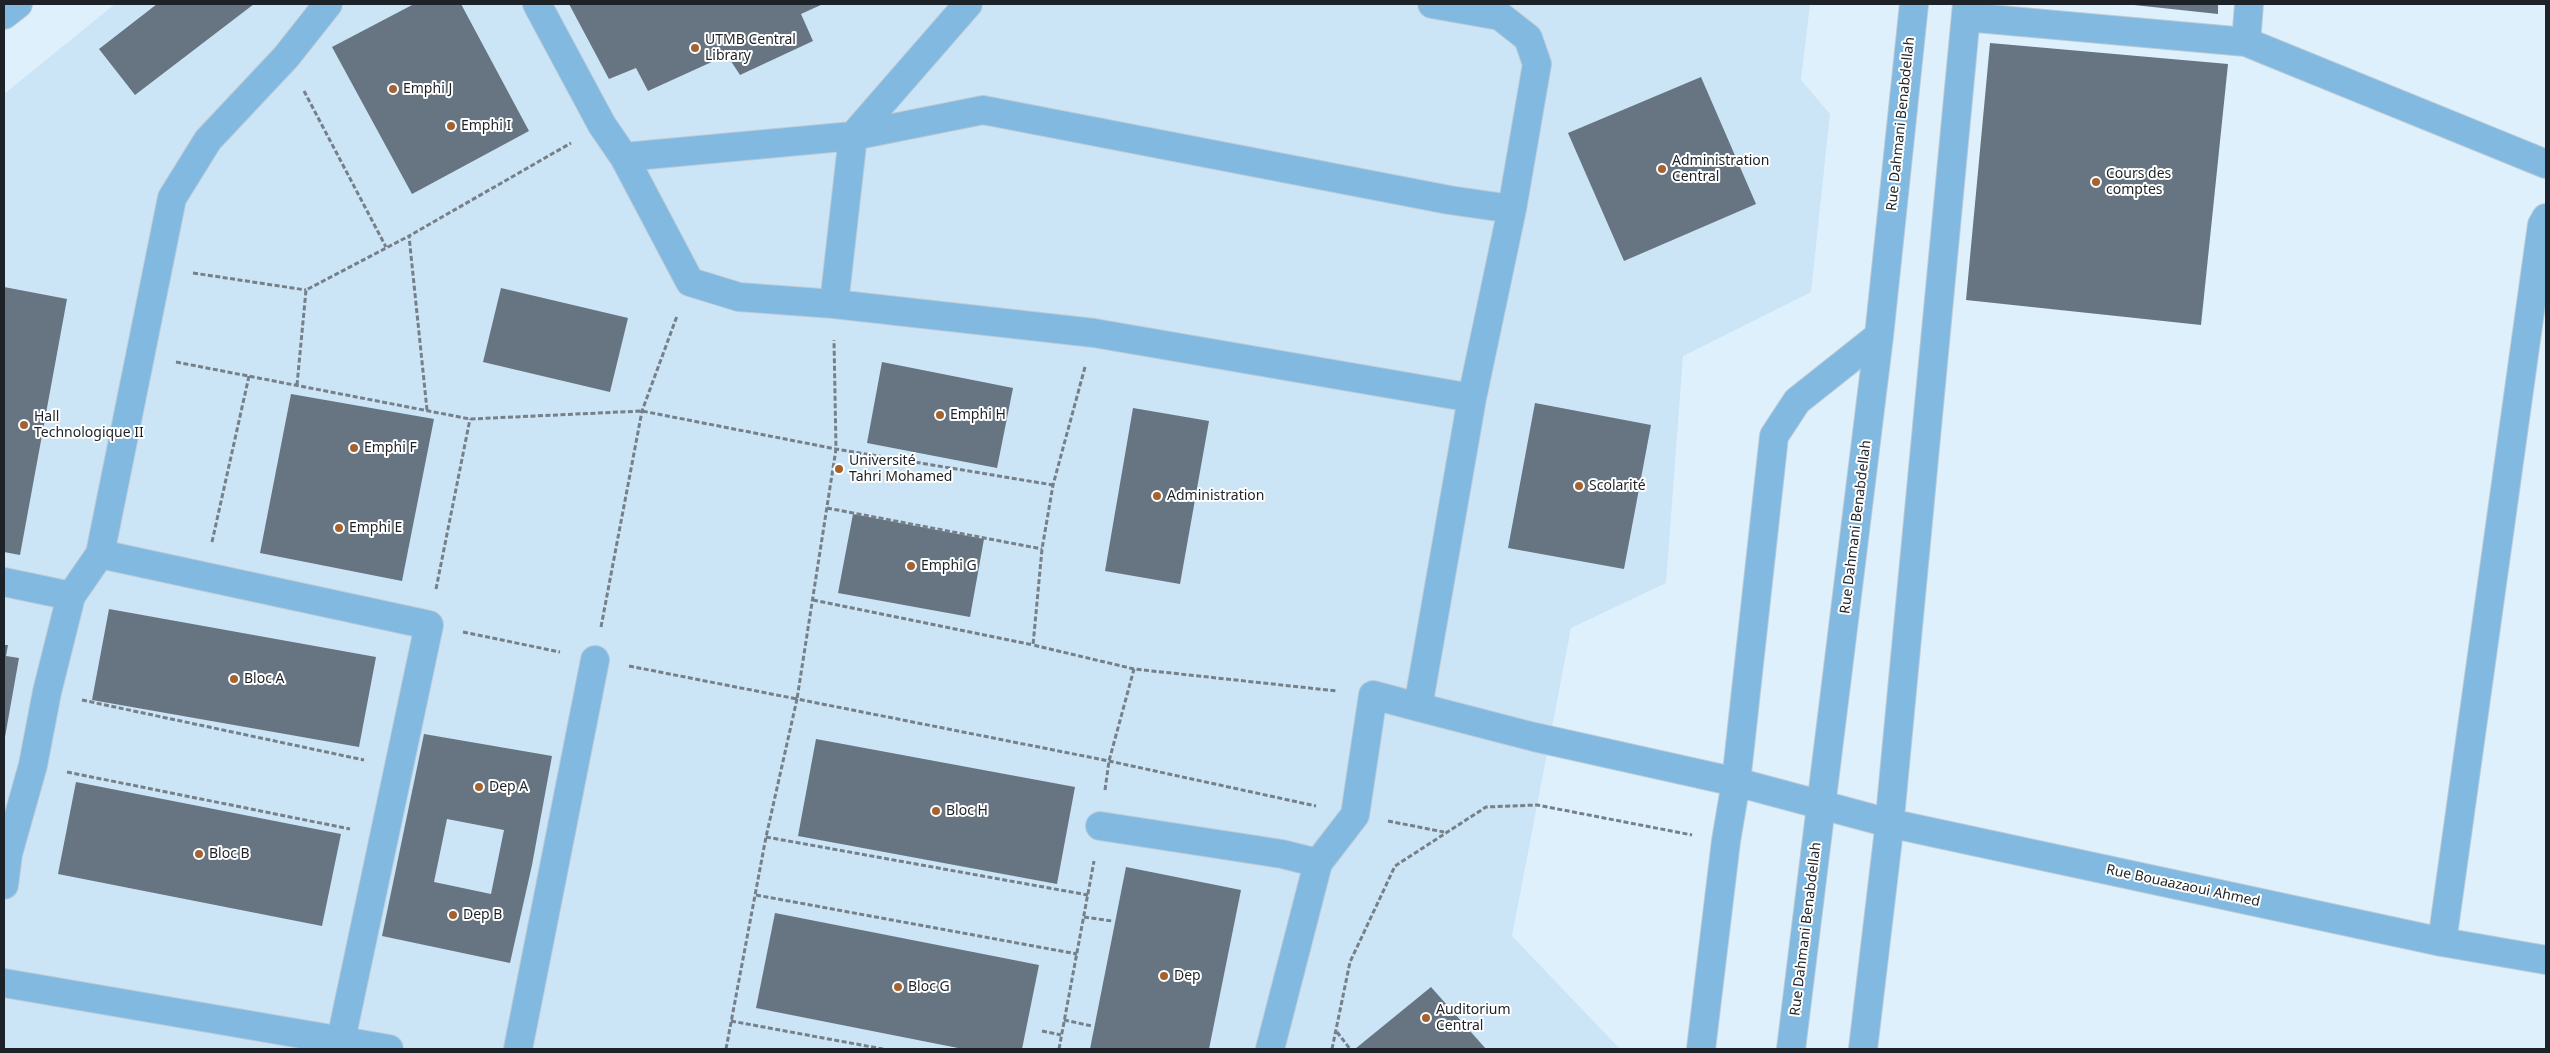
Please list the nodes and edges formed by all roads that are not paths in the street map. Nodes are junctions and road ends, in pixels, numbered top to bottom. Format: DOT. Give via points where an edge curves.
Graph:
graph roads {
  1 [pos="18,4"];
  2 [pos="328,4"];
  3 [pos="537,4"];
  4 [pos="968,4"];
  5 [pos="1432,4"];
  6 [pos="1914,4"];
  7 [pos="2249,4"];
  8 [pos="1967,10"];
  9 [pos="4,16"];
  10 [pos="2246,42"];
  11 [pos="852,136"];
  12 [pos="624,158"];
  13 [pos="2546,164"];
  14 [pos="1512,209"];
  15 [pos="2546,218"];
  16 [pos="834,304"];
  17 [pos="1879,336"];
  18 [pos="1472,398"];
  19 [pos="100,554"];
  20 [pos="4,582"];
  21 [pos="71,596"];
  22 [pos="595,660"];
  23 [pos="1418,707"];
  24 [pos="1736,782"];
  25 [pos="1822,806"];
  26 [pos="1889,823"];
  27 [pos="1100,826"];
  28 [pos="6,854"];
  29 [pos="1318,863"];
  30 [pos="4,885"];
  31 [pos="2442,942"];
  32 [pos="2546,960"];
  33 [pos="4,983"];
  34 [pos="340,1045"];
  35 [pos="389,1049"];
  36 [pos="518,1049"];
  37 [pos="1270,1049"];
  38 [pos="1701,1049"];
  39 [pos="1791,1049"];
  40 [pos="1863,1049"];
  1 -- 9 [label="street"];
  2 -- 19 [label="street" via="286,57 208,140 172,198"];
  3 -- 12 [label="street" via="602,125"];
  4 -- 11 [label="street"];
  5 -- 14 [label="street" via="1500,16 1528,38 1537,64"];
  6 -- 17 [label="street, Rue Dahmani Benabdellah"];
  7 -- 10 [label="street"];
  8 -- 10 [label="street"];
  8 -- 26 [label="street"];
  10 -- 13 [label="street"];
  11 -- 12 [label="street"];
  11 -- 14 [label="street" via="983,110 1449,200"];
  11 -- 16 [label="street"];
  12 -- 16 [label="street" via="690,282 739,297"];
  14 -- 18 [label="street"];
  15 -- 31 [label="street" via="2542,225"];
  16 -- 18 [label="street" via="1094,333"];
  17 -- 24 [label="street" via="1797,401 1774,436"];
  17 -- 25 [label="street, Rue Dahmani Benabdellah"];
  18 -- 23 [label="street"];
  19 -- 21 [label="street"];
  19 -- 34 [label="street" via="429,625"];
  20 -- 21 [label="street"];
  21 -- 28 [label="street" via="33,765"];
  22 -- 36 [label="street"];
  23 -- 24 [label="street, Rue Bouaazaoui Ahmed" via="1534,737"];
  23 -- 29 [label="street, Rue Bouaazaoui Ahmed" via="1373,695 1355,814"];
  24 -- 25 [label="street, Rue Bouaazaoui Ahmed"];
  24 -- 38 [label="street"];
  25 -- 26 [label="street, Rue Bouaazaoui Ahmed"];
  25 -- 39 [label="street, Rue Dahmani Benabdellah"];
  26 -- 31 [label="street, Rue Bouaazaoui Ahmed"];
  26 -- 40 [label="street"];
  27 -- 29 [label="street" via="1282,854"];
  28 -- 30 [label="street"];
  29 -- 37 [label="street"];
  31 -- 32 [label="street, Rue Bouaazaoui Ahmed"];
  33 -- 34 [label="street"];
  34 -- 35 [label="street"];
}
